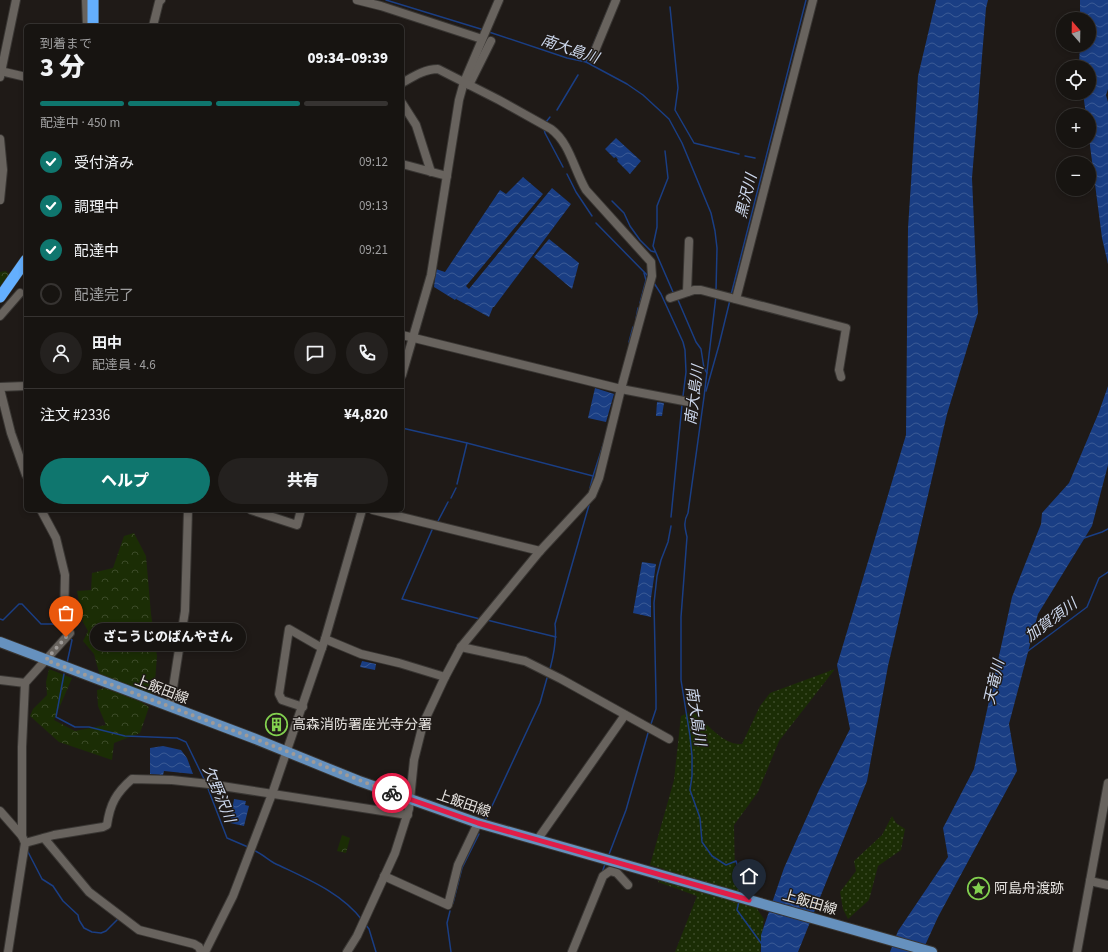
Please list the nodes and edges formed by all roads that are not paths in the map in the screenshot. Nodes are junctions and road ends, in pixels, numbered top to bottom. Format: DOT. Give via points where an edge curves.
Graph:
graph roads {
  1 [pos="16,0"];
  2 [pos="86,0"];
  3 [pos="93,0"];
  4 [pos="161,0"];
  5 [pos="357,0"];
  6 [pos="500,0"];
  7 [pos="616,0"];
  8 [pos="813,0"];
  9 [pos="87,24"];
  10 [pos="93,24"];
  11 [pos="154,24"];
  12 [pos="483,38"];
  13 [pos="491,41"];
  14 [pos="592,58"];
  15 [pos="0,73"];
  16 [pos="24,77"];
  17 [pos="404,82"];
  18 [pos="466,84"];
  19 [pos="404,106"];
  20 [pos="0,138"];
  21 [pos="404,165"];
  22 [pos="431,172"];
  23 [pos="447,176"];
  24 [pos="0,198"];
  25 [pos="689,241"];
  26 [pos="24,263"];
  27 [pos="3,292"];
  28 [pos="23,292"];
  29 [pos="687,292"];
  30 [pos="725,296"];
  31 [pos="670,298"];
  32 [pos="0,316"];
  33 [pos="404,336"];
  34 [pos="413,338"];
  35 [pos="404,368"];
  36 [pos="841,377"];
  37 [pos="24,386"];
  38 [pos="0,388"];
  39 [pos="621,389"];
  40 [pos="689,402"];
  41 [pos="24,464"];
  42 [pos="42,512"];
  43 [pos="188,512"];
  44 [pos="256,512"];
  45 [pos="300,512"];
  46 [pos="361,512"];
  47 [pos="381,512"];
  48 [pos="540,551"];
  49 [pos="325,639"];
  50 [pos="0,642"];
  51 [pos="461,647"];
  52 [pos="322,648"];
  53 [pos="46,660"];
  54 [pos="445,677"];
  55 [pos="0,680"];
  56 [pos="25,683"];
  57 [pos="302,707"];
  58 [pos="170,708"];
  59 [pos="625,715"];
  60 [pos="669,739"];
  61 [pos="287,751"];
  62 [pos="1108,783"];
  63 [pos="272,794"];
  64 [pos="1107,796"];
  65 [pos="411,800"];
  66 [pos="0,811"];
  67 [pos="408,815"];
  68 [pos="478,823"];
  69 [pos="540,836"];
  70 [pos="44,838"];
  71 [pos="23,839"];
  72 [pos="384,876"];
  73 [pos="1090,881"];
  74 [pos="1108,884"];
  75 [pos="628,885"];
  76 [pos="6,951"];
  77 [pos="201,952"];
  78 [pos="204,952"];
  79 [pos="347,952"];
  80 [pos="572,952"];
  81 [pos="932,952"];
  82 [pos="1077,952"];
  1 -- 15 [label="street"];
  2 -- 9 [label="street"];
  3 -- 10 [label="highway"];
  4 -- 11 [label="street"];
  5 -- 12 [label="street"];
  6 -- 12 [label="street"];
  7 -- 14 [label="street"];
  8 -- 30 [label="street"];
  12 -- 18 [label="street"];
  13 -- 18 [label="street"];
  15 -- 16 [label="street"];
  17 -- 18 [label="street" via="430,69 438,69"];
  18 -- 23 [label="street" via="459,100"];
  18 -- 39 [label="street" via="556,133 563,142 586,190 651,262 652,276"];
  19 -- 22 [label="street" via="416,125"];
  20 -- 24 [label="street" via="3,170"];
  21 -- 22 [label="street"];
  22 -- 23 [label="street"];
  23 -- 34 [label="street" via="431,275"];
  25 -- 29 [label="street"];
  26 -- 27 [label="highway"];
  27 -- 28 [label="street"];
  28 -- 32 [label="street"];
  29 -- 30 [label="street" via="701,290"];
  29 -- 31 [label="street"];
  30 -- 36 [label="street" via="846,328 839,370"];
  33 -- 34 [label="street"];
  34 -- 35 [label="street"];
  34 -- 39 [label="street"];
  37 -- 38 [label="street"];
  38 -- 41 [label="street" via="11,433"];
  39 -- 40 [label="street"];
  39 -- 48 [label="street" via="599,478 592,495"];
  42 -- 53 [label="street" via="56,538 65,575 64,620 68,635"];
  43 -- 58 [label="street" via="185,611"];
  44 -- 45 [label="street" via="297,525"];
  46 -- 49 [label="street"];
  47 -- 48 [label="street"];
  48 -- 51 [label="street"];
  49 -- 52 [label="street"];
  49 -- 54 [label="street" via="361,654"];
  50 -- 53 [label="main road, 上飯田線"];
  51 -- 54 [label="street"];
  51 -- 59 [label="street" via="525,661"];
  52 -- 57 [label="street"];
  52 -- 57 [label="street" via="289,629 279,694 282,700"];
  53 -- 56 [label="street"];
  53 -- 58 [label="main road, 上飯田線"];
  54 -- 65 [label="street" via="423,724 414,760"];
  55 -- 56 [label="street"];
  56 -- 71 [label="street" via="22,747"];
  57 -- 61 [label="street"];
  58 -- 61 [label="main road, 上飯田線"];
  59 -- 60 [label="street"];
  59 -- 69 [label="street"];
  61 -- 63 [label="street"];
  61 -- 65 [label="main road, 上飯田線"];
  62 -- 64 [label="street"];
  63 -- 67 [label="street"];
  63 -- 70 [label="street" via="207,783 132,779 123,786 112,802 107,825 103,828"];
  63 -- 78 [label="street" via="233,896"];
  64 -- 73 [label="street"];
  65 -- 67 [label="street"];
  65 -- 68 [label="main road, 上飯田線"];
  66 -- 71 [label="street"];
  67 -- 72 [label="street"];
  68 -- 72 [label="street" via="458,865 448,905"];
  68 -- 81 [label="main road, 上飯田線"];
  70 -- 71 [label="street"];
  70 -- 77 [label="street" via="89,892 139,930 194,944"];
  71 -- 76 [label="street"];
  72 -- 79 [label="street" via="364,923"];
  73 -- 74 [label="street"];
  73 -- 82 [label="street"];
  75 -- 80 [label="street" via="617,873 610,871 603,876"];
}
